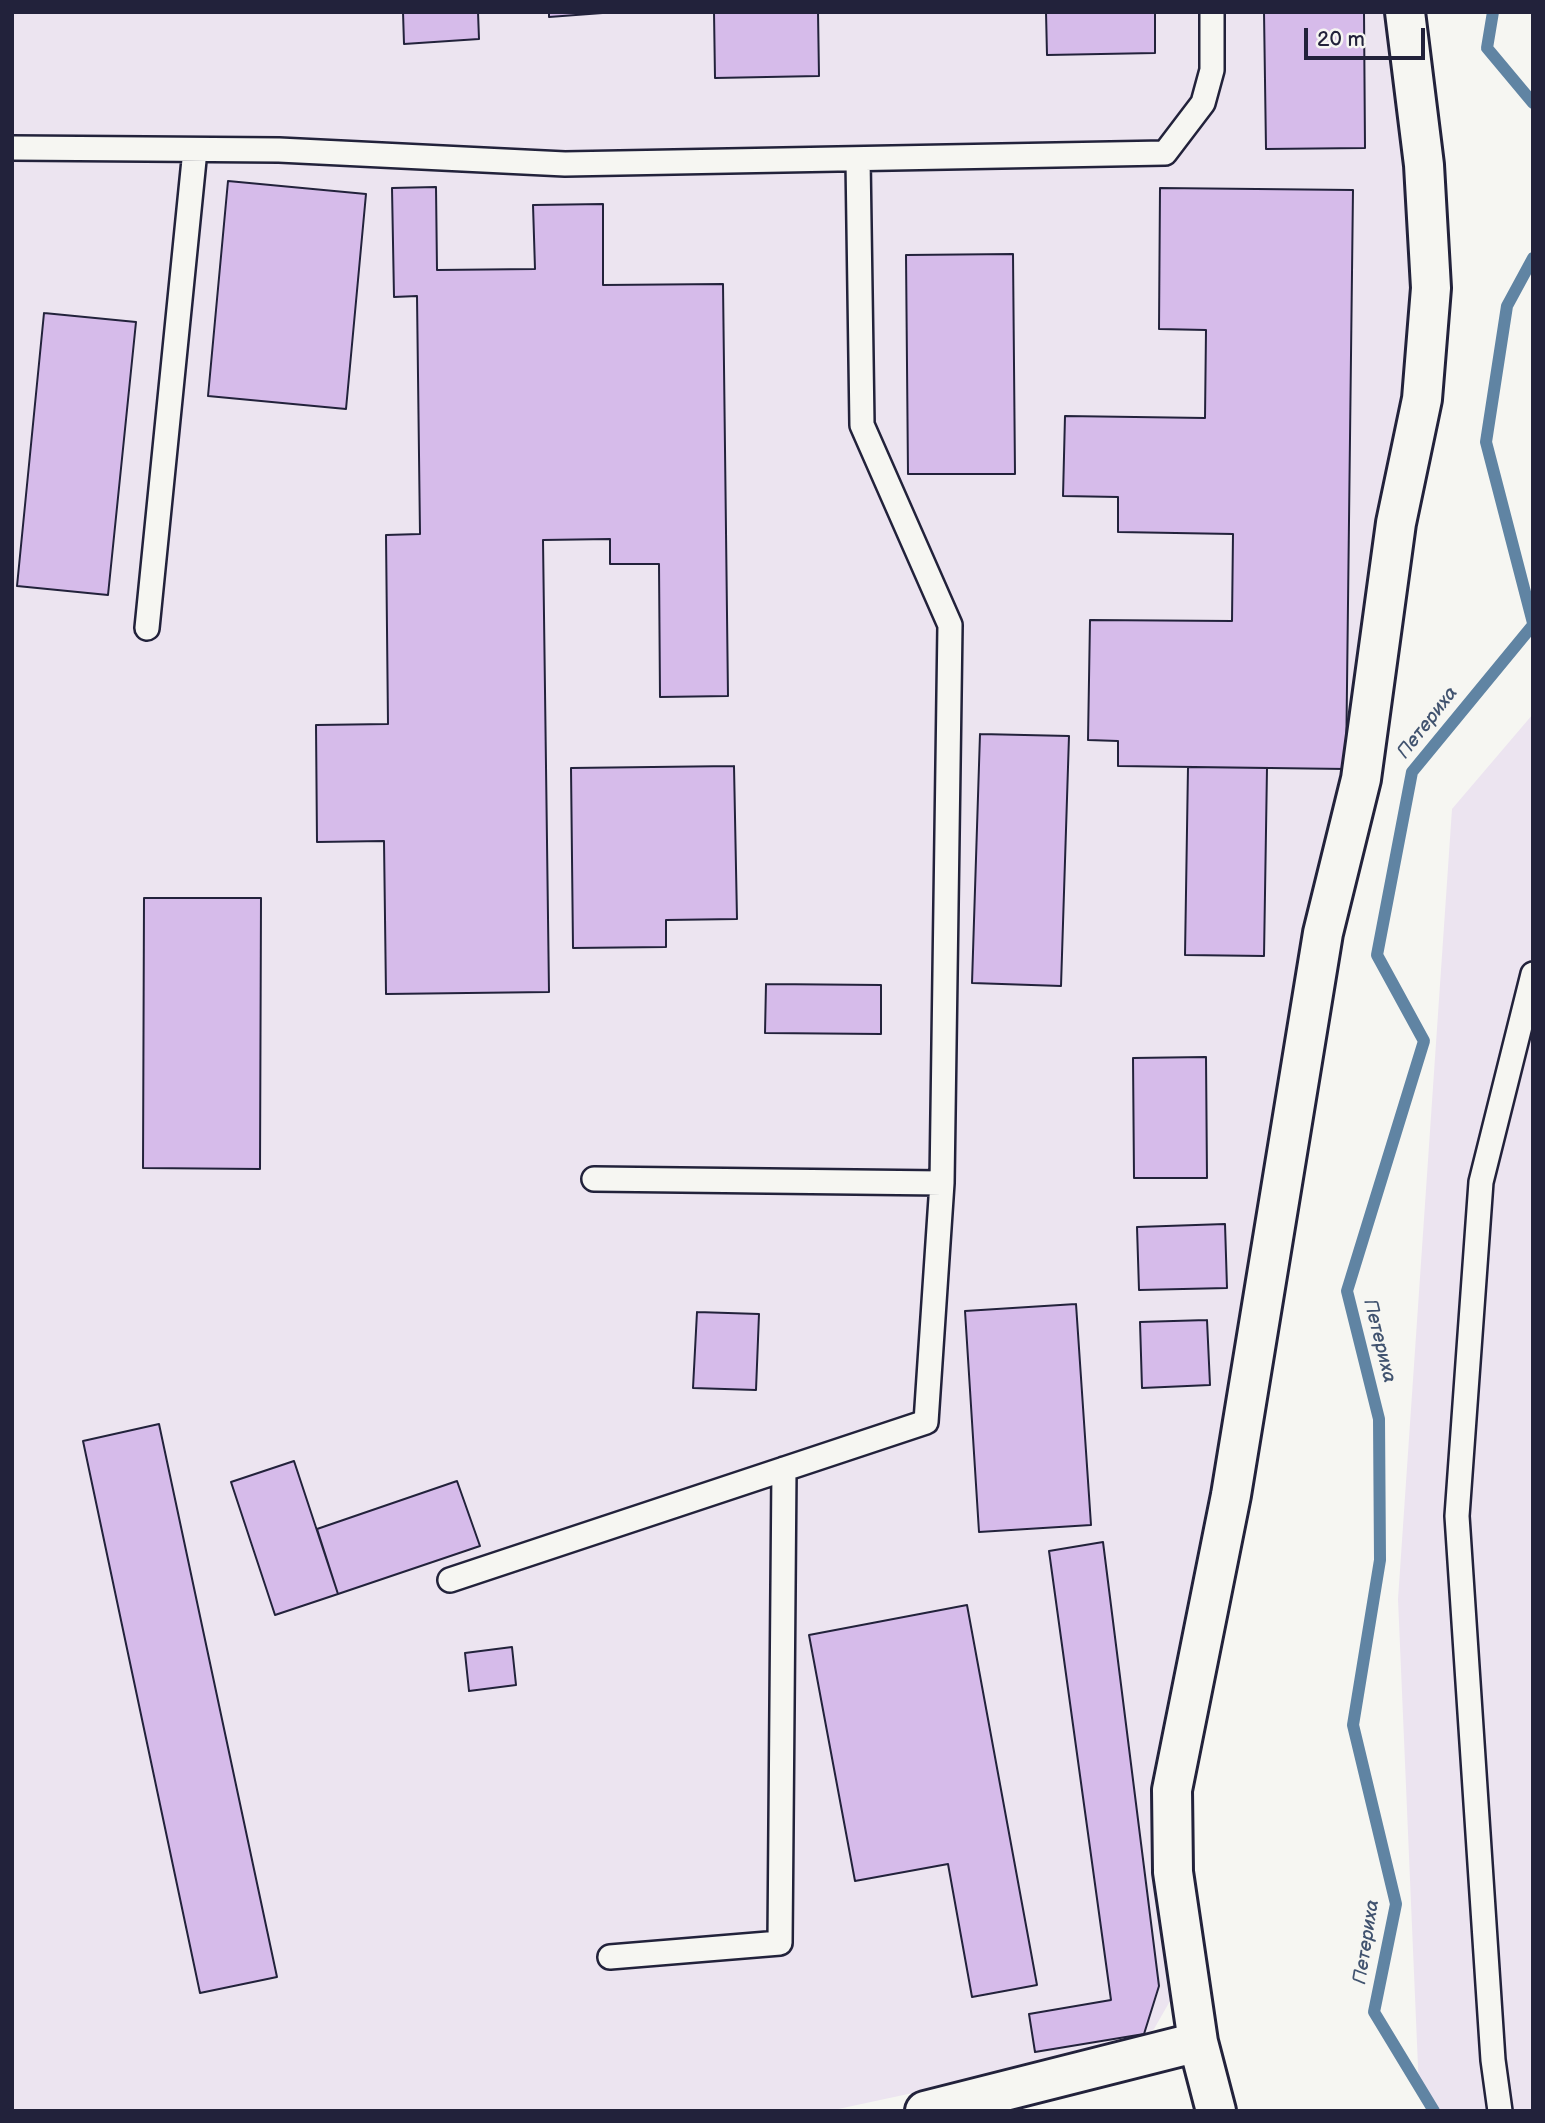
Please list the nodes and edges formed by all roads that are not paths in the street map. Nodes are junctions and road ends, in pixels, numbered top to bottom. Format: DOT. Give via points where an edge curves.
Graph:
graph roads {
  1 [pos="1212,12"];
  2 [pos="1405,12"];
  3 [pos="12,148"];
  4 [pos="195,150"];
  5 [pos="859,159"];
  6 [pos="147,628"];
  7 [pos="1533,974"];
  8 [pos="594,1180"];
  9 [pos="942,1183"];
  10 [pos="784,1469"];
  11 [pos="450,1580"];
  12 [pos="610,1957"];
  13 [pos="1198,2042"];
  14 [pos="925,2111"];
  15 [pos="1216,2111"];
  16 [pos="1500,2111"];
  1 -- 5 [label="lane" via="1212,70 1203,103 1165,153"];
  2 -- 13 [label="street" via="1424,165 1431,288 1422,399 1396,523 1362,779 1323,933 1231,1495 1172,1790 1173,1872"];
  3 -- 4 [label="lane"];
  4 -- 5 [label="lane" via="565,164"];
  4 -- 6 [label="lane"];
  5 -- 9 [label="lane" via="863,425 950,625"];
  7 -- 16 [label="lane" via="1481,1182 1457,1516"];
  8 -- 9 [label="lane"];
  9 -- 10 [label="lane" via="926,1422"];
  10 -- 11 [label="lane"];
  10 -- 12 [label="lane" via="780,1943"];
  13 -- 14 [label="street"];
  13 -- 15 [label="street"];
}
